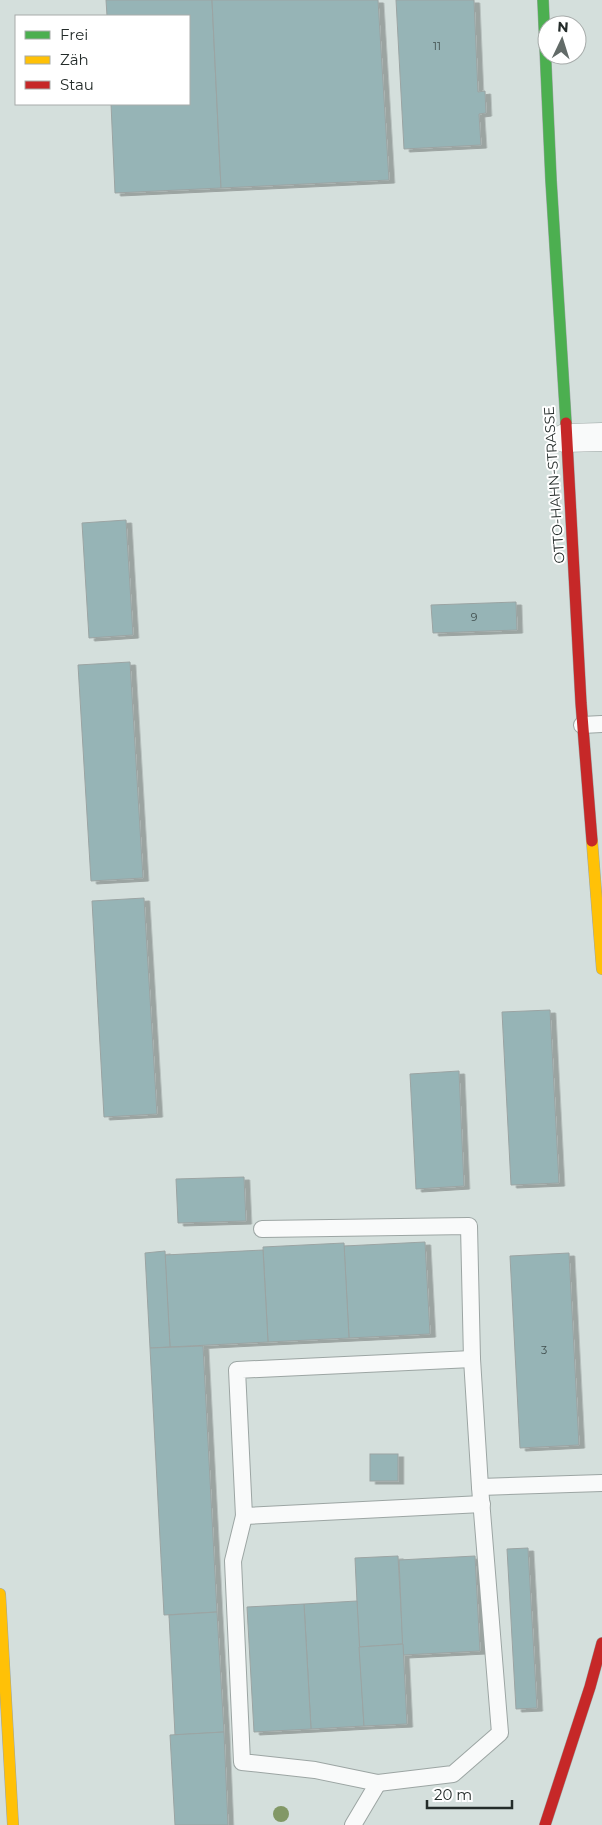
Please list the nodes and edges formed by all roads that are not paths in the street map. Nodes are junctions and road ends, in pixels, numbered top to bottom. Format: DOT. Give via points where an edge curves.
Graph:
graph roads {
  1 [pos="543,0"];
  2 [pos="602,437"];
  3 [pos="565,438"];
  4 [pos="602,724"];
  5 [pos="582,726"];
  6 [pos="596,822"];
  7 [pos="602,968"];
  8 [pos="262,1229"];
  9 [pos="472,1359"];
  10 [pos="602,1483"];
  11 [pos="480,1487"];
  12 [pos="482,1504"];
  13 [pos="244,1516"];
  14 [pos="0,1608"];
  15 [pos="602,1643"];
  16 [pos="599,1669"];
  17 [pos="378,1783"];
  18 [pos="13,1825"];
  19 [pos="353,1825"];
  20 [pos="545,1825"];
  1 -- 3 [label="street, OTTO-HAHN-STRASSE"];
  2 -- 3 [label="street"];
  3 -- 5 [label="street, OTTO-HAHN-STRASSE"];
  4 -- 5 [label="lane"];
  5 -- 6 [label="street, OTTO-HAHN-STRASSE"];
  6 -- 7 [label="street, OTTO-HAHN-STRASSE"];
  8 -- 9 [label="lane" via="469,1226"];
  9 -- 11 [label="lane"];
  9 -- 13 [label="lane" via="237,1370"];
  10 -- 11 [label="lane"];
  11 -- 12 [label="lane"];
  12 -- 13 [label="lane"];
  12 -- 17 [label="lane" via="500,1733 453,1774"];
  13 -- 17 [label="lane" via="233,1561 242,1762 315,1770"];
  14 -- 18 [label="street"];
  15 -- 16 [label="street"];
  16 -- 20 [label="street"];
  17 -- 19 [label="lane"];
}
